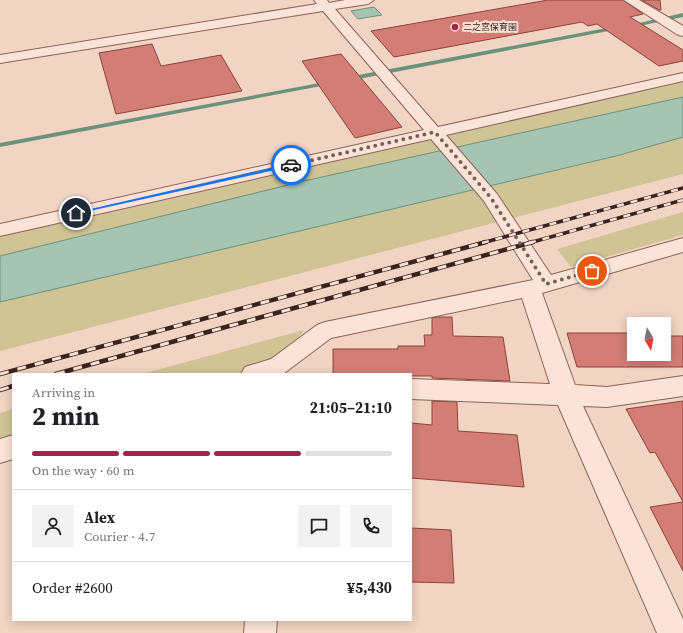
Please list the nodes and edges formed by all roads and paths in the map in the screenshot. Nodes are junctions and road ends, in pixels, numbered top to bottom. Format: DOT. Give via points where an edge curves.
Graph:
graph roads {
  1 [pos="368,0"];
  2 [pos="630,0"];
  3 [pos="323,3"];
  4 [pos="683,32"];
  5 [pos="0,59"];
  6 [pos="683,77"];
  7 [pos="438,136"];
  8 [pos="0,230"];
  9 [pos="683,245"];
  10 [pos="538,287"];
  11 [pos="282,370"];
  12 [pos="260,373"];
  13 [pos="683,386"];
  14 [pos="412,389"];
  15 [pos="566,396"];
  16 [pos="12,447"];
  17 [pos="0,451"];
  18 [pos="261,621"];
  19 [pos="260,633"];
  20 [pos="673,633"];
  1 -- 3 [label="street"];
  2 -- 4 [label="street"];
  3 -- 5 [label="street"];
  3 -- 7 [label="street"];
  6 -- 7 [label="street"];
  7 -- 8 [label="street"];
  7 -- 10 [label="street" via="491,198"];
  9 -- 10 [label="street"];
  10 -- 11 [label="street" via="325,331"];
  10 -- 15 [label="street"];
  11 -- 12 [label="street"];
  13 -- 15 [label="street" via="607,397"];
  14 -- 15 [label="street"];
  15 -- 20 [label="street"];
  16 -- 17 [label="street"];
  18 -- 19 [label="street"];
}
